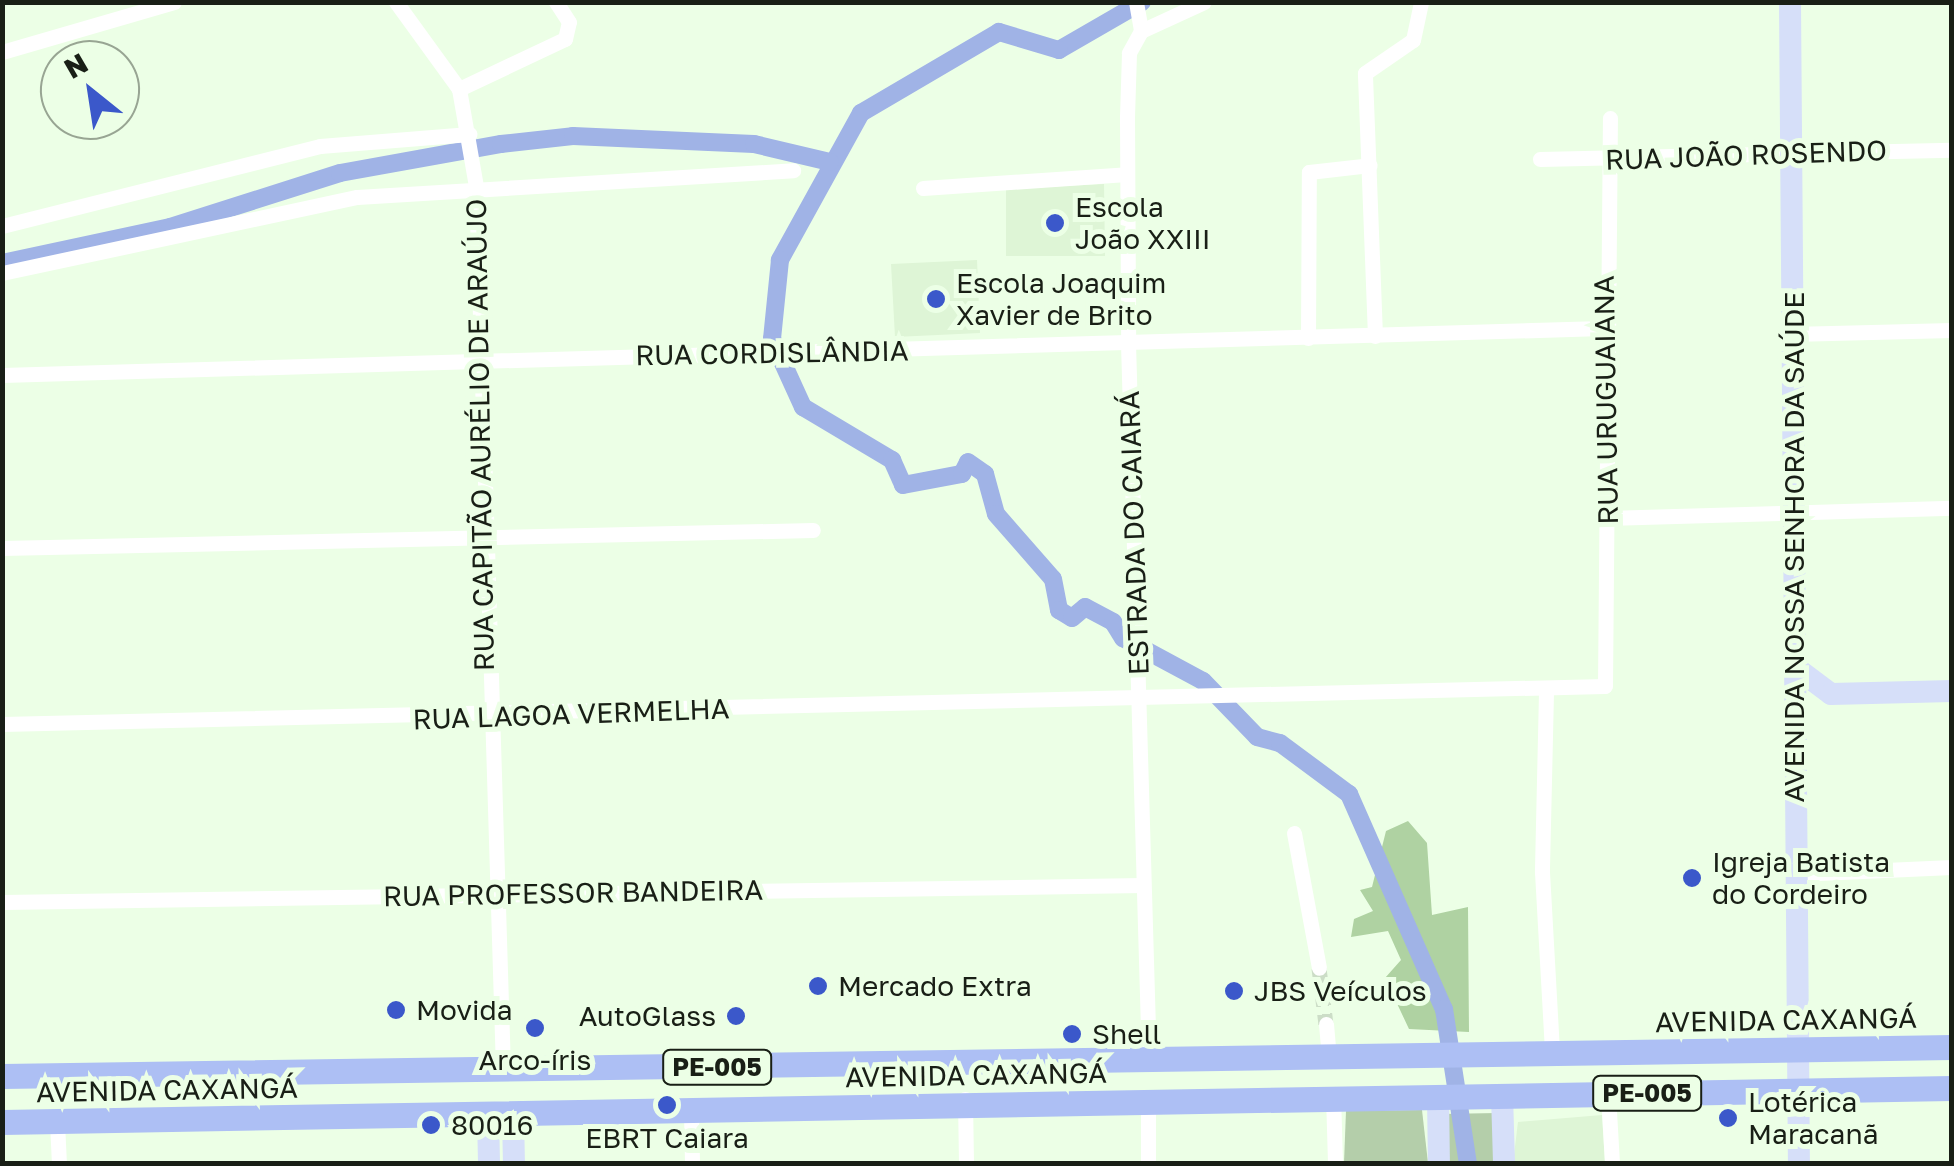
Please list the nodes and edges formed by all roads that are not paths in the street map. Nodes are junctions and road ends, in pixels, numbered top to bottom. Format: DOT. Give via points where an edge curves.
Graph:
graph roads {
  1 [pos="174,2"];
  2 [pos="396,2"];
  3 [pos="556,2"];
  4 [pos="1136,2"];
  5 [pos="1204,2"];
  6 [pos="1421,2"];
  7 [pos="1790,2"];
  8 [pos="1140,28"];
  9 [pos="2,52"];
  10 [pos="459,89"];
  11 [pos="1610,118"];
  12 [pos="471,137"];
  13 [pos="1952,150"];
  14 [pos="1792,153"];
  15 [pos="1540,159"];
  16 [pos="1608,159"];
  17 [pos="1370,165"];
  18 [pos="793,170"];
  19 [pos="1127,174"];
  20 [pos="476,181"];
  21 [pos="923,188"];
  22 [pos="2,226"];
  23 [pos="2,274"];
  24 [pos="1602,328"];
  25 [pos="1952,330"];
  26 [pos="1792,334"];
  27 [pos="1375,336"];
  28 [pos="1308,338"];
  29 [pos="1128,344"];
  30 [pos="477,360"];
  31 [pos="2,374"];
  32 [pos="1952,508"];
  33 [pos="1790,512"];
  34 [pos="1607,518"];
  35 [pos="813,530"];
  36 [pos="481,542"];
  37 [pos="2,548"];
  38 [pos="1794,667"];
  39 [pos="1952,691"];
  40 [pos="1546,692"];
  41 [pos="1830,694"];
  42 [pos="1139,695"];
  43 [pos="486,719"];
  44 [pos="1795,721"];
  45 [pos="2,724"];
  46 [pos="1294,834"];
  47 [pos="1952,867"];
  48 [pos="1796,874"];
  49 [pos="1143,885"];
  50 [pos="496,893"];
  51 [pos="2,902"];
  52 [pos="1319,968"];
  53 [pos="1326,1024"];
  54 [pos="1952,1048"];
  55 [pos="1796,1050"];
  56 [pos="1552,1052"];
  57 [pos="1329,1060"];
  58 [pos="1149,1062"];
  59 [pos="503,1070"];
  60 [pos="2,1076"];
  61 [pos="1952,1088"];
  62 [pos="1797,1091"];
  63 [pos="1333,1094"];
  64 [pos="1608,1094"];
  65 [pos="1441,1096"];
  66 [pos="1499,1096"];
  67 [pos="1148,1098"];
  68 [pos="966,1102"];
  69 [pos="691,1110"];
  70 [pos="500,1114"];
  71 [pos="2,1122"];
  72 [pos="57,1122"];
  73 [pos="59,1164"];
  74 [pos="490,1164"];
  75 [pos="514,1164"];
  76 [pos="692,1164"];
  77 [pos="966,1164"];
  78 [pos="1148,1164"];
  79 [pos="1335,1164"];
  80 [pos="1439,1164"];
  81 [pos="1504,1164"];
  82 [pos="1612,1164"];
  83 [pos="1799,1164"];
  1 -- 9 [label="street"];
  2 -- 10 [label="street, RUA CAPITÃO AURÉLIO DE ARAÚJO"];
  3 -- 10 [label="street" via="569,22 564,38"];
  4 -- 8 [label="street, ESTRADA DO CAIARÁ"];
  5 -- 8 [label="street"];
  6 -- 17 [label="street" via="1407,47 1366,70"];
  7 -- 14 [label="street, AVENIDA NOSSA SENHORA DA SAÚDE"];
  8 -- 19 [label="street, ESTRADA DO CAIARÁ" via="1129,52"];
  10 -- 12 [label="street, RUA CAPITÃO AURÉLIO DE ARAÚJO"];
  11 -- 16 [label="street, RUA URUGUAIANA"];
  12 -- 20 [label="street, RUA CAPITÃO AURÉLIO DE ARAÚJO"];
  12 -- 22 [label="street" via="320,146"];
  13 -- 14 [label="street, RUA JOÃO ROSENDO"];
  14 -- 16 [label="street, RUA JOÃO ROSENDO"];
  14 -- 26 [label="street, AVENIDA NOSSA SENHORA DA SAÚDE"];
  15 -- 16 [label="street, RUA JOÃO ROSENDO"];
  16 -- 24 [label="street, RUA URUGUAIANA"];
  17 -- 27 [label="street"];
  17 -- 28 [label="street" via="1308,172"];
  18 -- 20 [label="street"];
  19 -- 21 [label="street"];
  19 -- 29 [label="street, ESTRADA DO CAIARÁ"];
  20 -- 23 [label="street" via="356,198"];
  20 -- 30 [label="street, RUA CAPITÃO AURÉLIO DE ARAÚJO"];
  24 -- 27 [label="street, RUA CORDISLÂNDIA"];
  24 -- 34 [label="street, RUA URUGUAIANA"];
  25 -- 26 [label="street"];
  26 -- 33 [label="street, AVENIDA NOSSA SENHORA DA SAÚDE"];
  27 -- 28 [label="street, RUA CORDISLÂNDIA"];
  28 -- 29 [label="street, RUA CORDISLÂNDIA"];
  29 -- 30 [label="street, RUA CORDISLÂNDIA"];
  29 -- 42 [label="street, ESTRADA DO CAIARÁ"];
  30 -- 31 [label="street, RUA CORDISLÂNDIA"];
  30 -- 36 [label="street, RUA CAPITÃO AURÉLIO DE ARAÚJO"];
  32 -- 33 [label="street"];
  33 -- 34 [label="street"];
  33 -- 38 [label="street, AVENIDA NOSSA SENHORA DA SAÚDE"];
  34 -- 40 [label="street, RUA URUGUAIANA" via="1609,682"];
  35 -- 36 [label="street"];
  36 -- 37 [label="street"];
  36 -- 43 [label="street, RUA CAPITÃO AURÉLIO DE ARAÚJO"];
  38 -- 41 [label="street"];
  38 -- 44 [label="street, AVENIDA NOSSA SENHORA DA SAÚDE"];
  39 -- 41 [label="street"];
  40 -- 42 [label="street, RUA LAGOA VERMELHA"];
  40 -- 56 [label="street" via="1542,872"];
  41 -- 44 [label="street"];
  42 -- 43 [label="street, RUA LAGOA VERMELHA"];
  42 -- 49 [label="street, ESTRADA DO CAIARÁ"];
  43 -- 45 [label="street, RUA LAGOA VERMELHA"];
  43 -- 50 [label="street, RUA CAPITÃO AURÉLIO DE ARAÚJO"];
  44 -- 48 [label="street, AVENIDA NOSSA SENHORA DA SAÚDE"];
  46 -- 52 [label="street"];
  47 -- 48 [label="street"];
  48 -- 55 [label="street, AVENIDA NOSSA SENHORA DA SAÚDE"];
  49 -- 50 [label="street, RUA PROFESSOR BANDEIRA"];
  49 -- 58 [label="street, ESTRADA DO CAIARÁ"];
  50 -- 51 [label="street, RUA PROFESSOR BANDEIRA"];
  50 -- 59 [label="street, RUA CAPITÃO AURÉLIO DE ARAÚJO"];
  53 -- 57 [label="street"];
  54 -- 55 [label="main road, AVENIDA CAXANGÁ / PE-005"];
  55 -- 56 [label="main road, AVENIDA CAXANGÁ / PE-005"];
  55 -- 62 [label="street, AVENIDA NOSSA SENHORA DA SAÚDE"];
  56 -- 57 [label="main road, AVENIDA CAXANGÁ / PE-005"];
  57 -- 58 [label="main road, AVENIDA CAXANGÁ / PE-005"];
  58 -- 59 [label="main road, AVENIDA CAXANGÁ / PE-005"];
  59 -- 60 [label="main road, AVENIDA CAXANGÁ / PE-005"];
  61 -- 62 [label="main road, AVENIDA CAXANGÁ / PE-005"];
  62 -- 64 [label="main road, AVENIDA CAXANGÁ / PE-005"];
  62 -- 83 [label="street, AVENIDA NOSSA SENHORA DA SAÚDE"];
  63 -- 65 [label="main road, AVENIDA CAXANGÁ / PE-005"];
  63 -- 67 [label="main road, AVENIDA CAXANGÁ / PE-005"];
  63 -- 79 [label="street"];
  64 -- 66 [label="main road, AVENIDA CAXANGÁ / PE-005"];
  64 -- 82 [label="street"];
  65 -- 66 [label="main road, AVENIDA CAXANGÁ / PE-005"];
  65 -- 80 [label="street"];
  66 -- 81 [label="street"];
  67 -- 68 [label="main road, AVENIDA CAXANGÁ / PE-005"];
  67 -- 78 [label="street"];
  68 -- 69 [label="main road, AVENIDA CAXANGÁ / PE-005"];
  68 -- 77 [label="street"];
  69 -- 70 [label="main road, AVENIDA CAXANGÁ / PE-005"];
  69 -- 76 [label="street"];
  70 -- 72 [label="main road, AVENIDA CAXANGÁ / PE-005"];
  70 -- 74 [label="street"];
  70 -- 75 [label="street"];
  71 -- 72 [label="main road, AVENIDA CAXANGÁ / PE-005"];
  72 -- 73 [label="street"];
}
